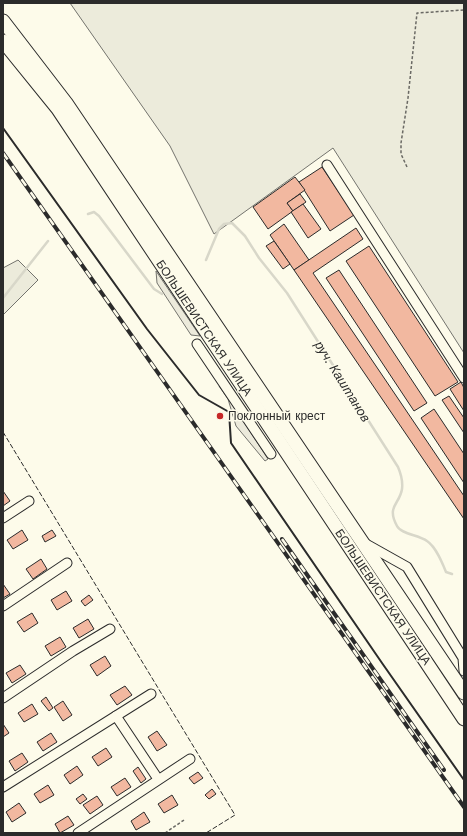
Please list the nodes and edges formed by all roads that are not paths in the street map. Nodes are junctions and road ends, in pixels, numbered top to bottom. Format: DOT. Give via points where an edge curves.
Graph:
graph roads {
  1 [pos="3,22"];
  2 [pos="3,41"];
  3 [pos="327,165"];
  4 [pos="197,344"];
  5 [pos="464,378"];
  6 [pos="271,454"];
  7 [pos="29,501"];
  8 [pos="3,518"];
  9 [pos="362,543"];
  10 [pos="67,563"];
  11 [pos="3,606"];
  12 [pos="110,629"];
  13 [pos="464,671"];
  14 [pos="464,693"];
  15 [pos="151,694"];
  16 [pos="3,698"];
  17 [pos="116,716"];
  18 [pos="464,719"];
  19 [pos="190,759"];
  20 [pos="158,779"];
  21 [pos="3,787"];
  22 [pos="78,833"];
  1 -- 9 [label="highway, БОЛЬШЕВИСТСКАЯ УЛИЦА" via="66,102"];
  2 -- 18 [label="highway, БОЛЬШЕВИСТСКАЯ УЛИЦА" via="58,109"];
  3 -- 5 [label="street"];
  4 -- 6 [label="street"];
  7 -- 8 [label="street"];
  9 -- 13 [label="street" via="407,567 463,658"];
  9 -- 14 [label="highway, БОЛЬШЕВИСТСКАЯ УЛИЦА"];
  10 -- 11 [label="street"];
  12 -- 16 [label="street" via="72,651"];
  15 -- 17 [label="street"];
  17 -- 20 [label="street"];
  17 -- 21 [label="street"];
  19 -- 20 [label="street"];
  20 -- 22 [label="street"];
}
